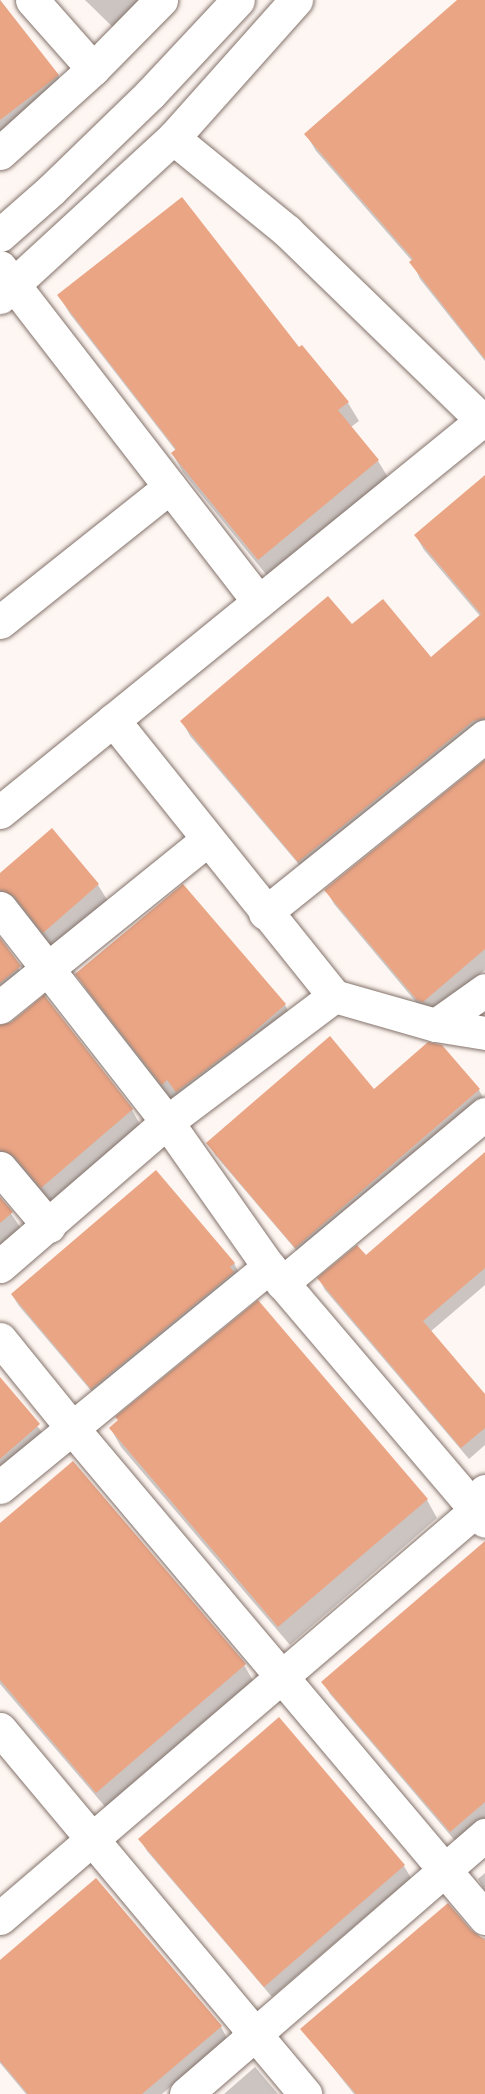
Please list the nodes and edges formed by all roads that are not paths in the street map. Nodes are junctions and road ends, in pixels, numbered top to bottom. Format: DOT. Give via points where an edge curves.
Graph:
graph roads {
  1 [pos="32,0"];
  2 [pos="161,0"];
  3 [pos="237,0"];
  4 [pos="296,0"];
  5 [pos="93,69"];
  6 [pos="173,138"];
  7 [pos="0,153"];
  8 [pos="0,235"];
  9 [pos="5,283"];
  10 [pos="484,421"];
  11 [pos="170,487"];
  12 [pos="259,602"];
  13 [pos="0,622"];
  14 [pos="112,720"];
  15 [pos="485,736"];
  16 [pos="0,812"];
  17 [pos="207,840"];
  18 [pos="0,908"];
  19 [pos="265,913"];
  20 [pos="49,969"];
  21 [pos="485,990"];
  22 [pos="334,996"];
  23 [pos="0,1007"];
  24 [pos="436,1025"];
  25 [pos="485,1033"];
  26 [pos="485,1114"];
  27 [pos="167,1122"];
  28 [pos="0,1168"];
  29 [pos="49,1226"];
  30 [pos="0,1266"];
  31 [pos="276,1275"];
  32 [pos="0,1339"];
  33 [pos="72,1428"];
  34 [pos="0,1487"];
  35 [pos="483,1508"];
  36 [pos="282,1677"];
  37 [pos="0,1730"];
  38 [pos="485,1835"];
  39 [pos="92,1840"];
  40 [pos="444,1870"];
  41 [pos="0,1918"];
  42 [pos="485,1918"];
  43 [pos="256,2035"];
  44 [pos="186,2094"];
  45 [pos="305,2094"];
  1 -- 5 [label="street"];
  2 -- 5 [label="street"];
  3 -- 8 [label="street" via="151,93"];
  4 -- 6 [label="street"];
  5 -- 7 [label="street"];
  6 -- 9 [label="street"];
  6 -- 10 [label="street" via="286,231"];
  9 -- 11 [label="street"];
  10 -- 12 [label="street"];
  11 -- 12 [label="street"];
  11 -- 13 [label="street"];
  12 -- 14 [label="street"];
  14 -- 16 [label="street"];
  14 -- 17 [label="street"];
  15 -- 19 [label="street"];
  17 -- 19 [label="street"];
  17 -- 20 [label="street"];
  18 -- 20 [label="street"];
  19 -- 22 [label="street"];
  20 -- 23 [label="street"];
  20 -- 27 [label="street"];
  21 -- 24 [label="street"];
  22 -- 24 [label="street"];
  22 -- 27 [label="street"];
  24 -- 25 [label="street"];
  26 -- 31 [label="street"];
  27 -- 29 [label="street"];
  27 -- 31 [label="street"];
  28 -- 29 [label="street"];
  29 -- 30 [label="street"];
  31 -- 33 [label="street"];
  31 -- 35 [label="street"];
  32 -- 33 [label="street"];
  33 -- 34 [label="street"];
  33 -- 36 [label="street"];
  35 -- 36 [label="street"];
  36 -- 39 [label="street"];
  36 -- 40 [label="street"];
  37 -- 39 [label="street"];
  38 -- 40 [label="street"];
  39 -- 41 [label="street"];
  39 -- 43 [label="street"];
  40 -- 42 [label="street"];
  40 -- 43 [label="street"];
  43 -- 44 [label="street"];
  43 -- 45 [label="street"];
}
